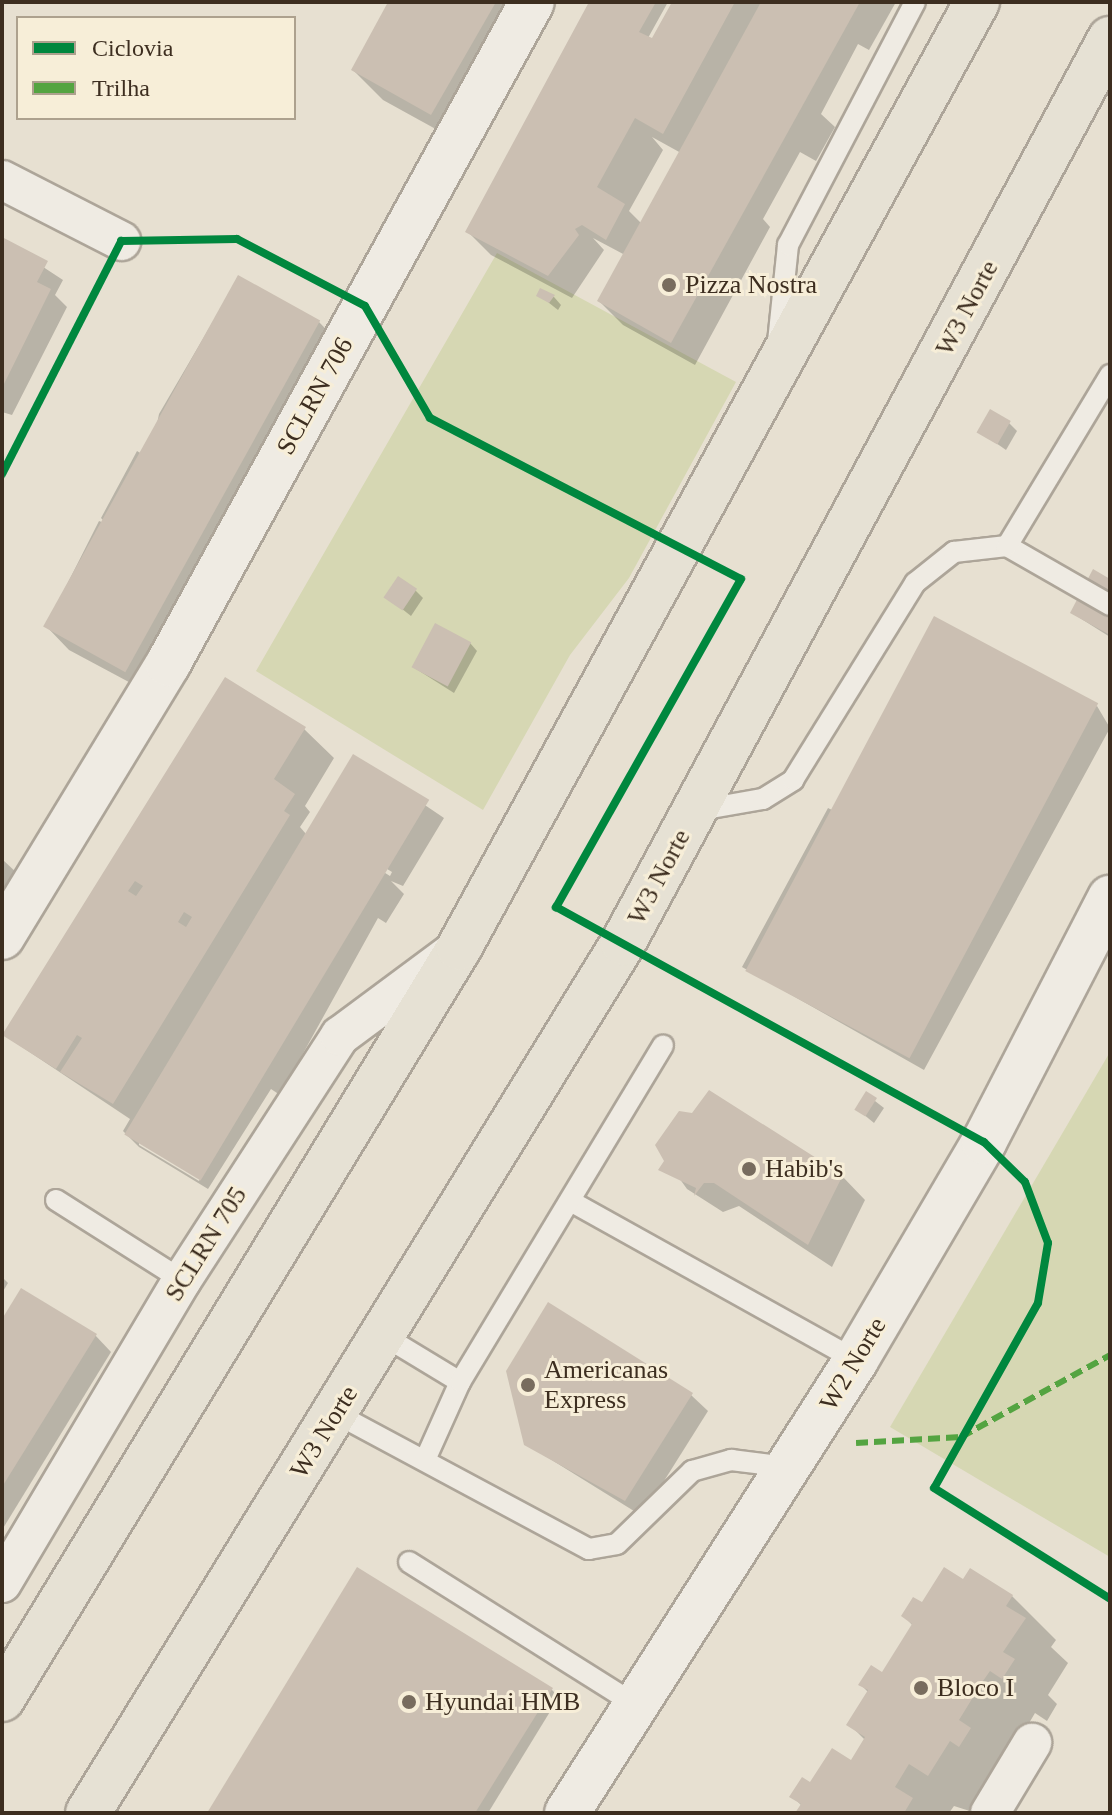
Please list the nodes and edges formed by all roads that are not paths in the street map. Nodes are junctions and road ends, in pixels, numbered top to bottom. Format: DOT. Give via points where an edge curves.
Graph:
graph roads {
  1 [pos="532,2"];
  2 [pos="915,2"];
  3 [pos="977,2"];
  4 [pos="1110,39"];
  5 [pos="2,180"];
  6 [pos="121,241"];
  7 [pos="775,370"];
  8 [pos="1110,375"];
  9 [pos="1007,546"];
  10 [pos="1110,605"];
  11 [pos="694,811"];
  12 [pos="1110,898"];
  13 [pos="2,937"];
  14 [pos="459,948"];
  15 [pos="663,1045"];
  16 [pos="56,1200"];
  17 [pos="572,1202"];
  18 [pos="182,1280"];
  19 [pos="384,1336"];
  20 [pos="856,1360"];
  21 [pos="460,1382"];
  22 [pos="335,1413"];
  23 [pos="425,1460"];
  24 [pos="788,1467"];
  25 [pos="409,1562"];
  26 [pos="2,1583"];
  27 [pos="2,1699"];
  28 [pos="636,1705"];
  29 [pos="1032,1743"];
  30 [pos="88,1813"];
  31 [pos="567,1813"];
  32 [pos="990,1813"];
  1 -- 13 [label="street, SCLRN 706" via="168,664"];
  2 -- 7 [label="lane" via="788,245"];
  3 -- 7 [label="main road"];
  4 -- 11 [label="main road, W3 Norte"];
  5 -- 6 [label="street"];
  7 -- 14 [label="main road"];
  8 -- 9 [label="lane"];
  9 -- 10 [label="lane"];
  9 -- 11 [label="lane" via="954,552 915,583 793,780 763,799"];
  11 -- 19 [label="main road, W3 Norte" via="623,943"];
  12 -- 20 [label="street, W2 Norte" via="984,1142"];
  14 -- 18 [label="street, SCLRN 705" via="340,1036"];
  14 -- 27 [label="main road"];
  15 -- 17 [label="lane"];
  16 -- 18 [label="lane"];
  17 -- 20 [label="lane"];
  17 -- 21 [label="lane"];
  18 -- 26 [label="street, SCLRN 705"];
  19 -- 21 [label="lane"];
  19 -- 22 [label="main road, W3 Norte"];
  20 -- 24 [label="street, W2 Norte"];
  21 -- 23 [label="lane"];
  22 -- 23 [label="lane"];
  22 -- 30 [label="main road, W3 Norte"];
  23 -- 24 [label="lane" via="569,1540 605,1550 692,1471 731,1460"];
  24 -- 28 [label="street, W2 Norte"];
  25 -- 28 [label="lane"];
  28 -- 31 [label="street, W2 Norte"];
  29 -- 32 [label="street"];
}
